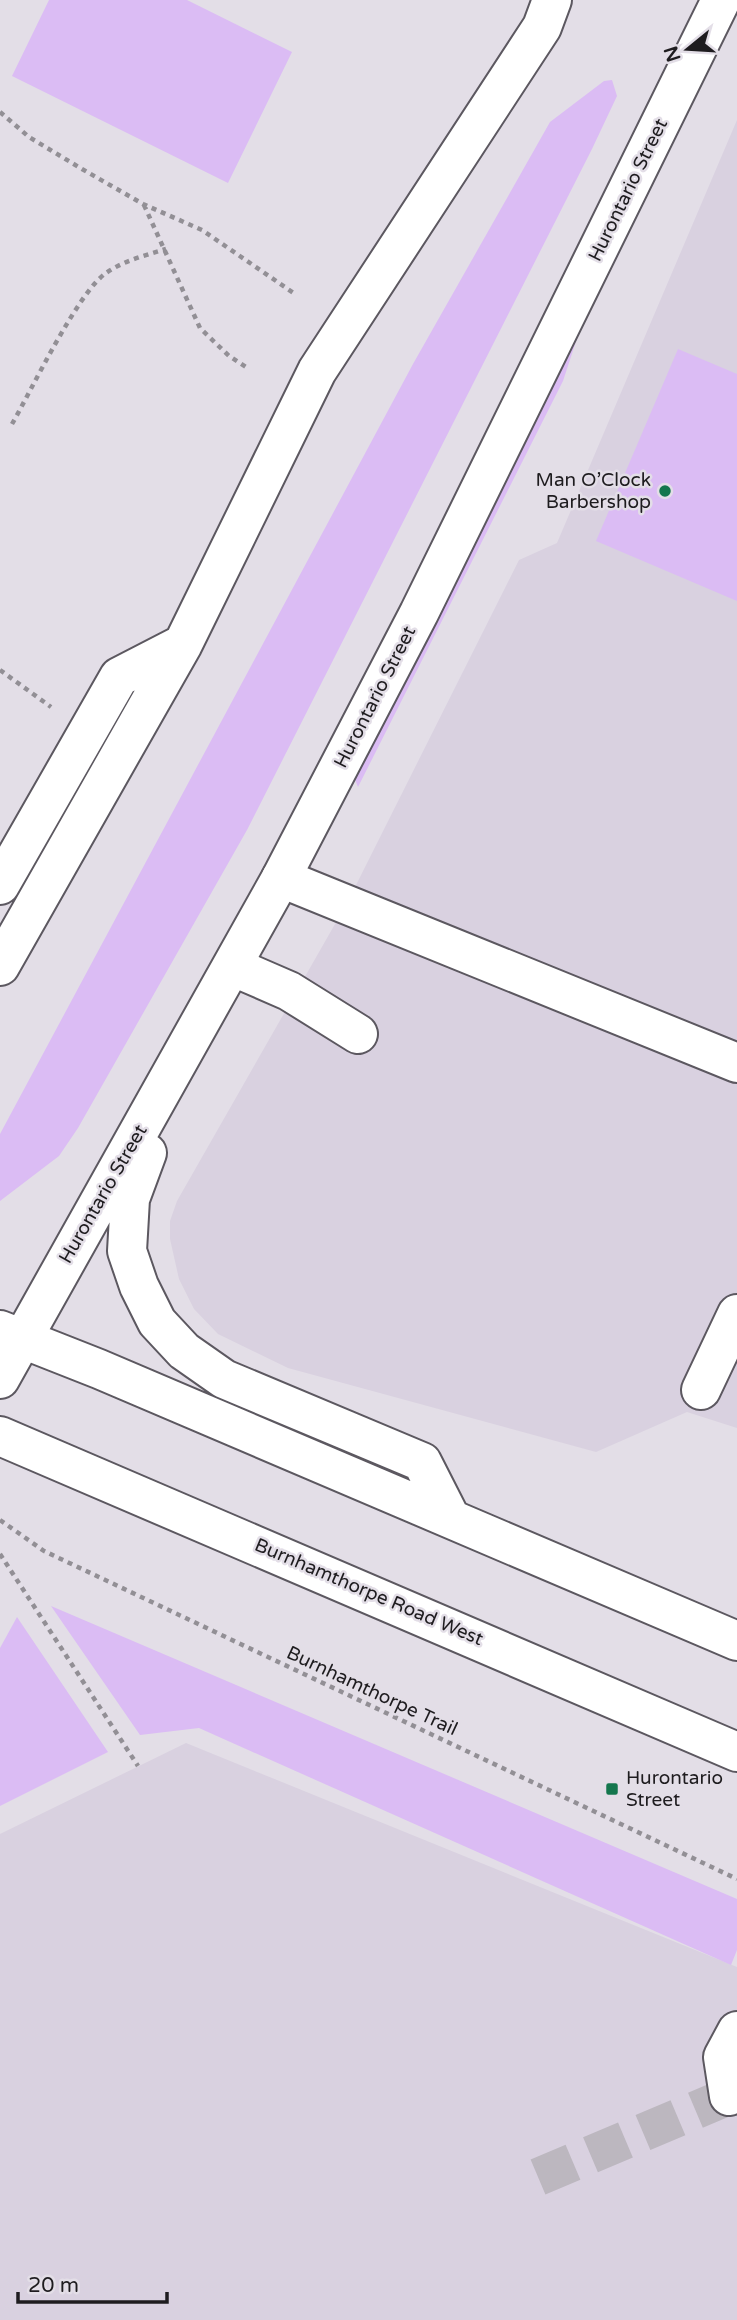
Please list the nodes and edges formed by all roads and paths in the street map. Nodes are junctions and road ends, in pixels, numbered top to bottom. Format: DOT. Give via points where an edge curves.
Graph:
graph roads {
  1 [pos="552,0"];
  2 [pos="721,0"];
  3 [pos="0,112"];
  4 [pos="143,204"];
  5 [pos="166,249"];
  6 [pos="295,294"];
  7 [pos="246,367"];
  8 [pos="12,424"];
  9 [pos="183,644"];
  10 [pos="0,670"];
  11 [pos="52,707"];
  12 [pos="281,878"];
  13 [pos="0,885"];
  14 [pos="257,923"];
  15 [pos="0,966"];
  16 [pos="243,971"];
  17 [pos="358,1034"];
  18 [pos="737,1063"];
  19 [pos="737,1314"];
  20 [pos="11,1334"];
  21 [pos="0,1379"];
  22 [pos="701,1390"];
  23 [pos="0,1436"];
  24 [pos="450,1517"];
  25 [pos="0,1520"];
  26 [pos="0,1554"];
  27 [pos="737,1641"];
  28 [pos="737,1752"];
  29 [pos="138,1766"];
  30 [pos="737,1880"];
  31 [pos="737,2031"];
  32 [pos="737,2086"];
  1 -- 9 [label="main road" via="542,27 317,371"];
  2 -- 12 [label="main road, Hurontario Street" via="419,613"];
  3 -- 4 [label="path" via="29,137"];
  4 -- 5 [label="path"];
  4 -- 6 [label="path" via="202,230"];
  5 -- 7 [label="path" via="200,328"];
  5 -- 8 [label="path" via="104,274 79,305"];
  9 -- 13 [label="main road" via="119,677"];
  9 -- 15 [label="main road"];
  10 -- 11 [label="path"];
  12 -- 14 [label="main road, Hurontario Street"];
  12 -- 18 [label="main road"];
  14 -- 16 [label="main road"];
  14 -- 20 [label="main road, Hurontario Street"];
  16 -- 17 [label="main road" via="289,991"];
  16 -- 24 [label="main road" via="151,1143 130,1199 127,1251 139,1286 157,1322 184,1352 224,1379 422,1462"];
  19 -- 22 [label="main road"];
  20 -- 21 [label="main road, Hurontario Street"];
  20 -- 24 [label="main road"];
  23 -- 28 [label="main road, Burnhamthorpe Road West"];
  24 -- 27 [label="main road"];
  25 -- 30 [label="path, Burnhamthorpe Trail" via="44,1551"];
  26 -- 29 [label="path"];
  31 -- 32 [label="main road" via="723,2057 729,2096"];
}
